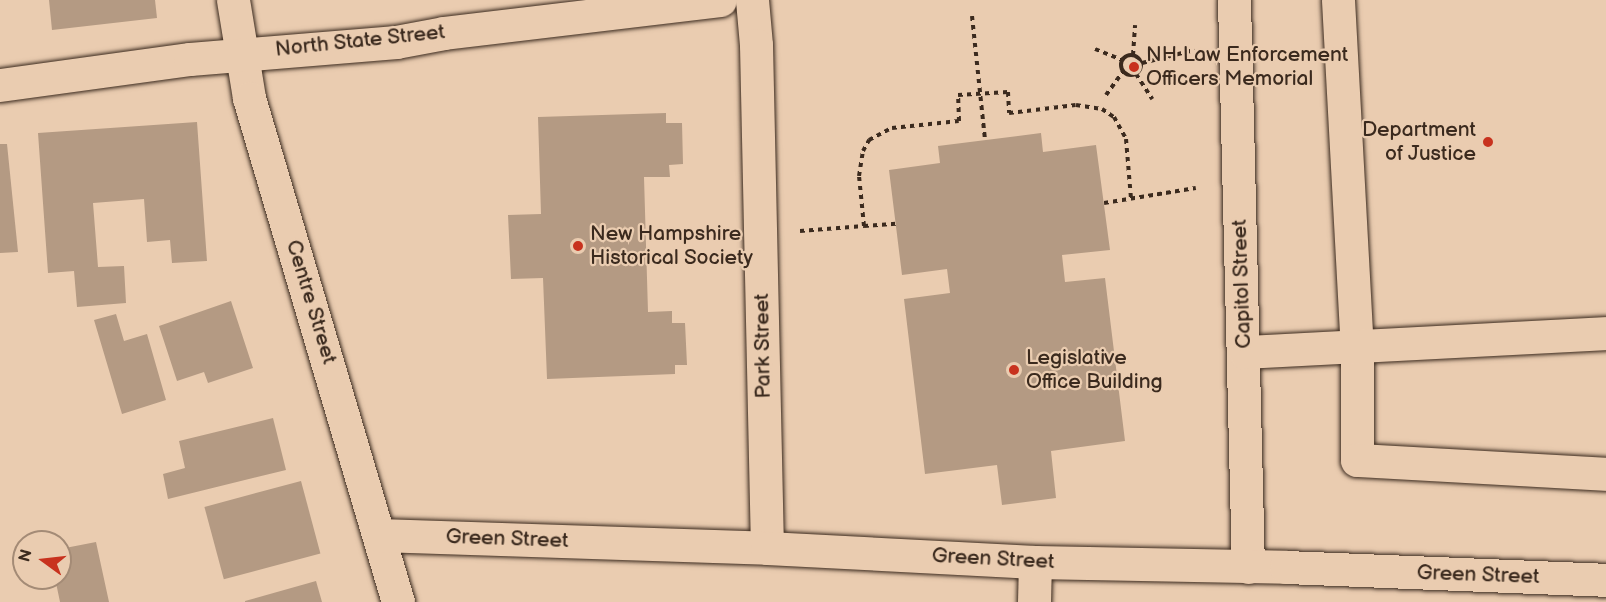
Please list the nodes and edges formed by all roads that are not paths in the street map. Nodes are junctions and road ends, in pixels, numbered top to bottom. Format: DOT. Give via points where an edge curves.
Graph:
graph roads {
  1 [pos="232,0"];
  2 [pos="720,0"];
  3 [pos="752,0"];
  4 [pos="1234,0"];
  5 [pos="1338,0"];
  6 [pos="243,53"];
  7 [pos="0,85"];
  8 [pos="1606,333"];
  9 [pos="1357,347"];
  10 [pos="1245,352"];
  11 [pos="1606,474"];
  12 [pos="379,535"];
  13 [pos="767,548"];
  14 [pos="1035,562"];
  15 [pos="1248,567"];
  16 [pos="1606,580"];
  17 [pos="398,602"];
  18 [pos="1034,602"];
  1 -- 6 [label="street, Centre Street"];
  2 -- 6 [label="street, North State Street" via="396,42"];
  3 -- 13 [label="street, Park Street"];
  4 -- 10 [label="street, Capitol Street"];
  5 -- 9 [label="street"];
  6 -- 7 [label="street, North State Street"];
  6 -- 12 [label="street, Centre Street" via="249,98"];
  8 -- 9 [label="street"];
  9 -- 10 [label="street"];
  9 -- 11 [label="street" via="1357,460"];
  10 -- 15 [label="street, Capitol Street"];
  12 -- 13 [label="street, Green Street"];
  12 -- 17 [label="street, Centre Street"];
  13 -- 14 [label="street, Green Street"];
  14 -- 15 [label="street, Green Street"];
  14 -- 18 [label="street"];
  15 -- 16 [label="street, Green Street"];
}
